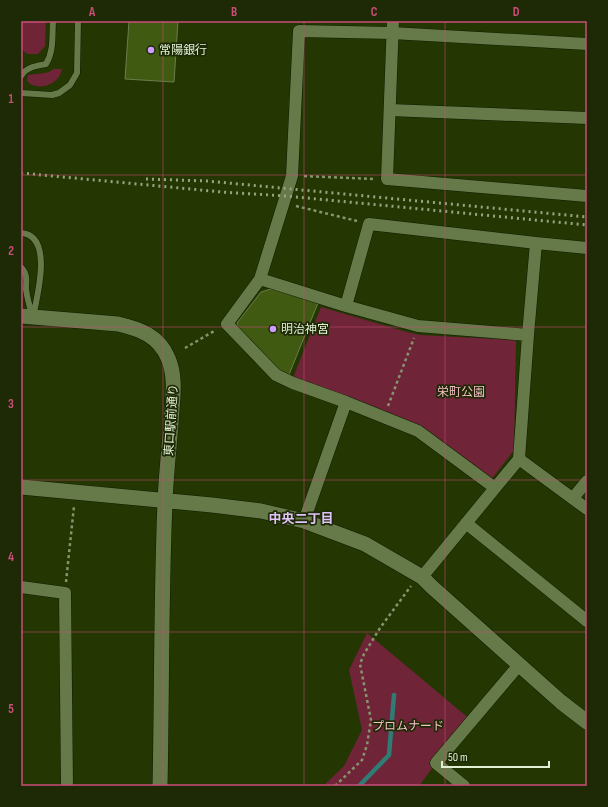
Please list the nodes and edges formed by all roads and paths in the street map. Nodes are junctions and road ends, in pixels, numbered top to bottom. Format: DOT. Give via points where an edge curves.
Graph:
graph roads {
  1 [pos="53,21"];
  2 [pos="78,21"];
  3 [pos="393,27"];
  4 [pos="587,44"];
  5 [pos="21,76"];
  6 [pos="21,93"];
  7 [pos="390,110"];
  8 [pos="587,118"];
  9 [pos="292,176"];
  10 [pos="387,179"];
  11 [pos="587,196"];
  12 [pos="284,203"];
  13 [pos="370,224"];
  14 [pos="21,233"];
  15 [pos="536,243"];
  16 [pos="587,248"];
  17 [pos="21,267"];
  18 [pos="260,279"];
  19 [pos="346,306"];
  20 [pos="27,316"];
  21 [pos="227,324"];
  22 [pos="418,326"];
  23 [pos="528,335"];
  24 [pos="185,348"];
  25 [pos="346,402"];
  26 [pos="384,417"];
  27 [pos="519,458"];
  28 [pos="587,482"];
  29 [pos="21,487"];
  30 [pos="495,488"];
  31 [pos="573,498"];
  32 [pos="165,500"];
  33 [pos="74,506"];
  34 [pos="587,509"];
  35 [pos="304,521"];
  36 [pos="466,523"];
  37 [pos="421,576"];
  38 [pos="21,587"];
  39 [pos="65,593"];
  40 [pos="587,621"];
  41 [pos="519,665"];
  42 [pos="587,722"];
  43 [pos="67,786"];
  44 [pos="160,786"];
  45 [pos="335,786"];
  46 [pos="464,786"];
  1 -- 5 [label="lane" via="50,58 46,64 25,70"];
  2 -- 6 [label="lane" via="76,73 70,84 52,95"];
  3 -- 4 [label="street"];
  3 -- 7 [label="street"];
  3 -- 9 [label="street" via="299,31"];
  7 -- 8 [label="street"];
  7 -- 10 [label="street"];
  9 -- 10 [label="path"];
  9 -- 12 [label="street"];
  10 -- 11 [label="street"];
  12 -- 13 [label="path"];
  12 -- 18 [label="street"];
  13 -- 15 [label="street"];
  13 -- 19 [label="street"];
  14 -- 20 [label="lane" via="32,238 39,245 41,253 39,290"];
  15 -- 16 [label="street"];
  15 -- 23 [label="street"];
  17 -- 20 [label="lane" via="26,273 27,281"];
  18 -- 19 [label="street"];
  18 -- 21 [label="street"];
  19 -- 22 [label="street"];
  20 -- 32 [label="street, 東口駅前通り" via="118,324 144,331 163,348 169,359 174,381"];
  21 -- 24 [label="path"];
  21 -- 25 [label="street" via="276,375"];
  22 -- 23 [label="street"];
  22 -- 26 [label="path"];
  23 -- 27 [label="street"];
  25 -- 26 [label="street"];
  25 -- 35 [label="street"];
  26 -- 30 [label="street" via="418,431"];
  27 -- 30 [label="street"];
  27 -- 31 [label="street"];
  28 -- 31 [label="street"];
  29 -- 32 [label="street"];
  30 -- 36 [label="street"];
  31 -- 34 [label="street"];
  32 -- 35 [label="street" via="261,511"];
  32 -- 44 [label="street, 東口駅前通り"];
  33 -- 39 [label="path"];
  35 -- 37 [label="street" via="364,544"];
  36 -- 37 [label="street"];
  36 -- 40 [label="street"];
  37 -- 41 [label="street"];
  37 -- 45 [label="path" via="380,628 364,654 360,664 371,720 367,745 362,760"];
  38 -- 39 [label="street"];
  39 -- 43 [label="street"];
  41 -- 42 [label="street"];
  41 -- 46 [label="street" via="436,763"];
}
